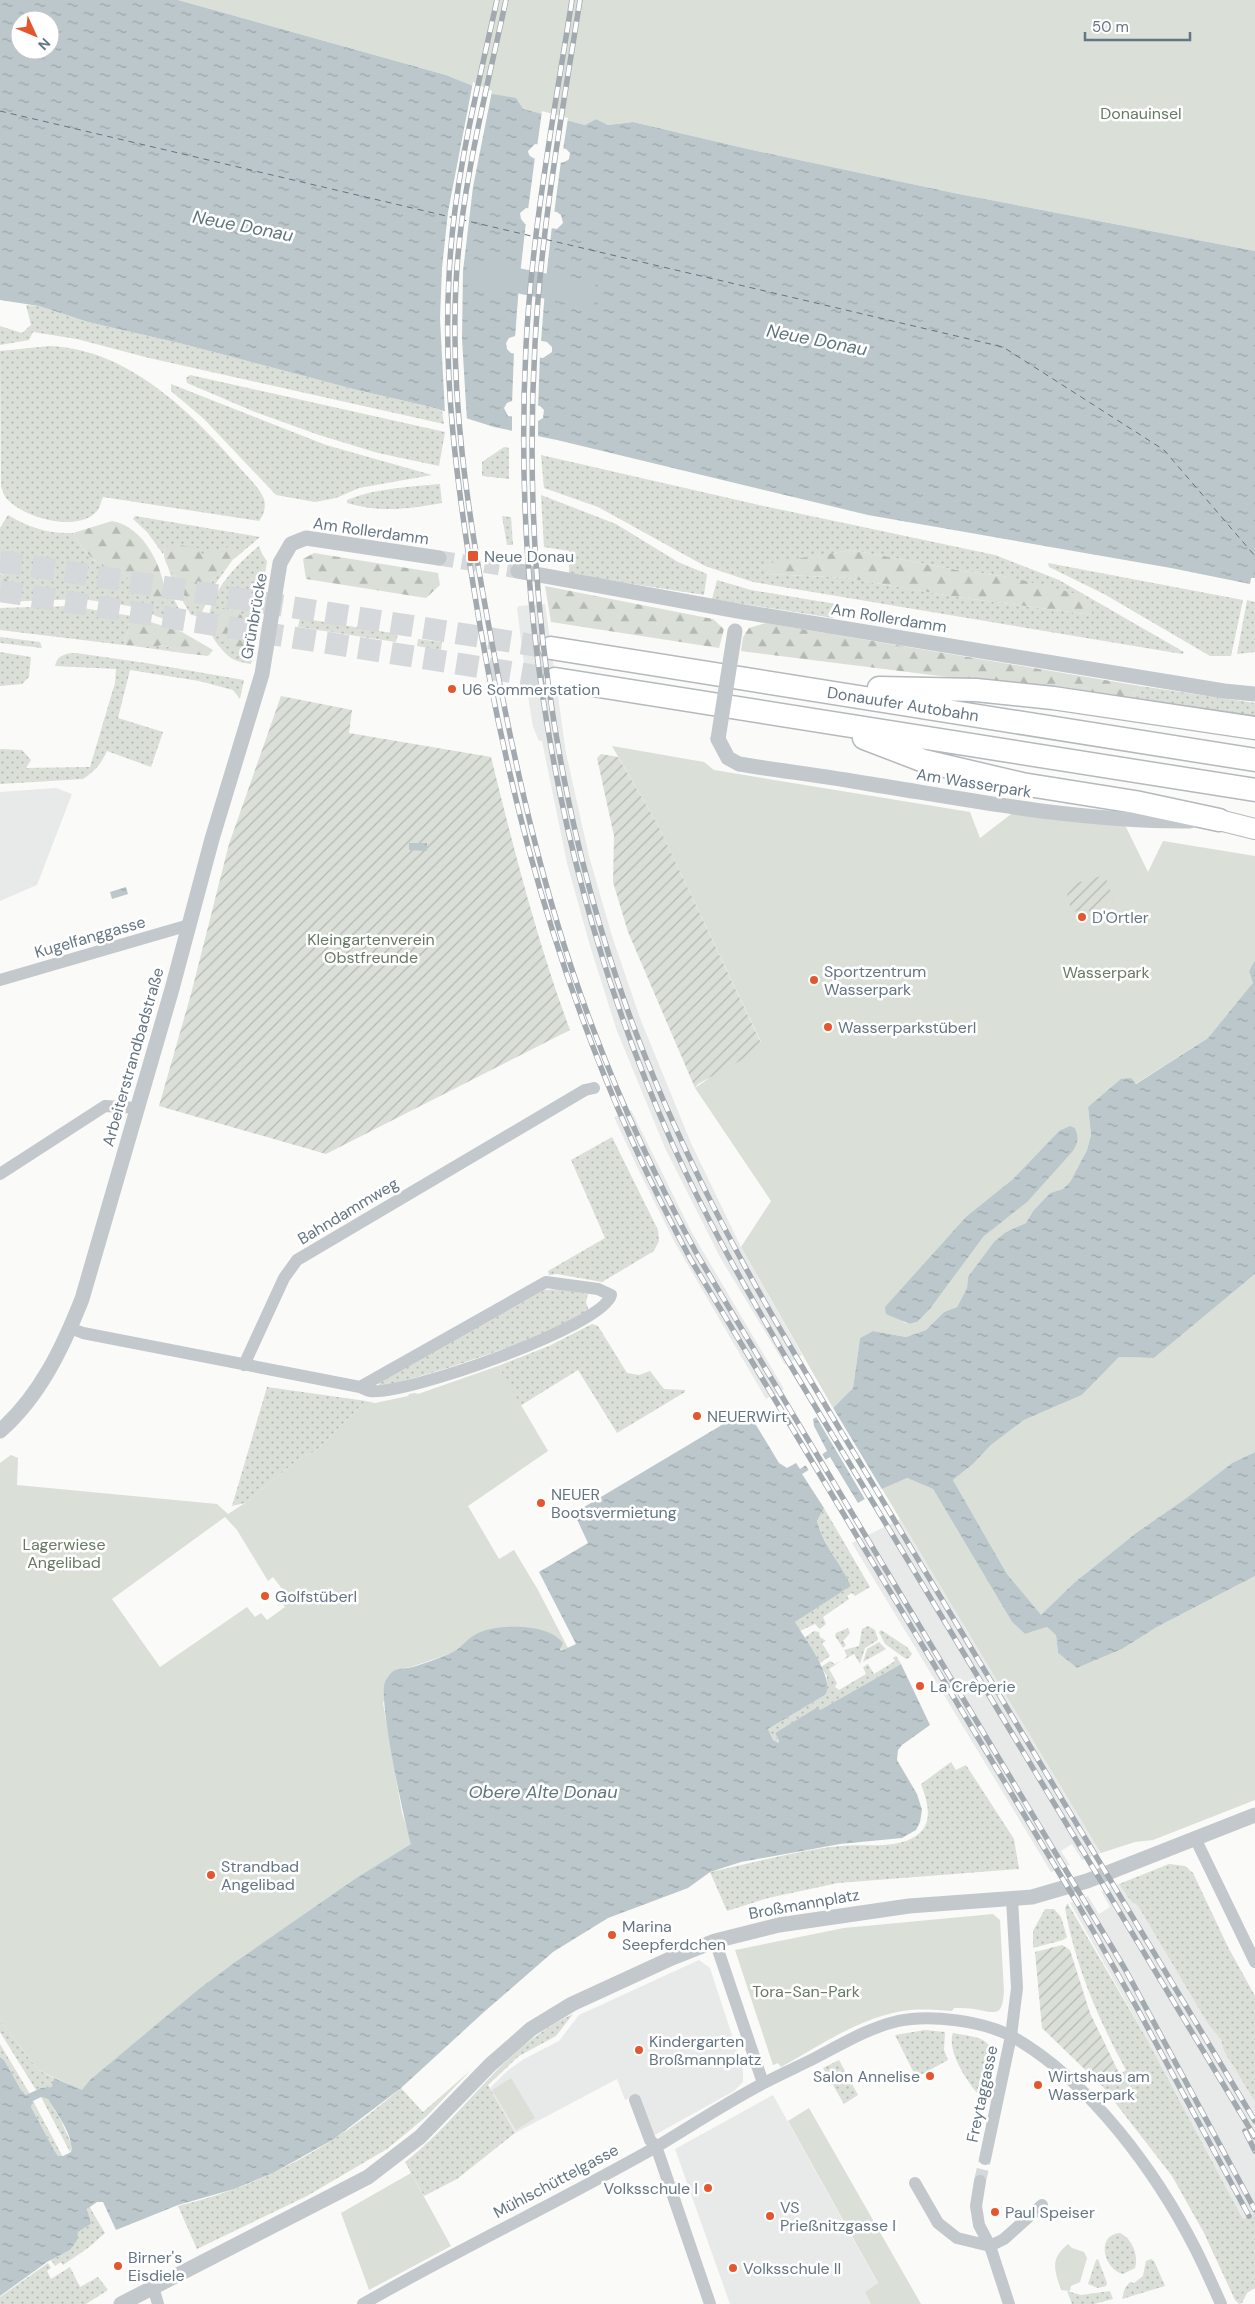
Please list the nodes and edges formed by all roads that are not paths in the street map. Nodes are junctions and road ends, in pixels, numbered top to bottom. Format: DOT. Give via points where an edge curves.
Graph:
graph roads {
  1 [pos="438,558"];
  2 [pos="280,563"];
  3 [pos="518,571"];
  4 [pos="738,611"];
  5 [pos="551,648"];
  6 [pos="262,674"];
  7 [pos="555,679"];
  8 [pos="793,687"];
  9 [pos="1255,694"];
  10 [pos="823,722"];
  11 [pos="1255,728"];
  12 [pos="1255,760"];
  13 [pos="1255,790"];
  14 [pos="1219,820"];
  15 [pos="1255,829"];
  16 [pos="189,925"];
  17 [pos="0,980"];
  18 [pos="594,1088"];
  19 [pos="137,1108"];
  20 [pos="0,1174"];
  21 [pos="70,1328"];
  22 [pos="244,1365"];
  23 [pos="360,1387"];
  24 [pos="0,1431"];
  25 [pos="1255,1815"];
  26 [pos="1195,1838"];
  27 [pos="1007,1899"];
  28 [pos="715,1941"];
  29 [pos="1255,1962"];
  30 [pos="1011,2036"];
  31 [pos="763,2084"];
  32 [pos="635,2100"];
  33 [pos="656,2146"];
  34 [pos="984,2159"];
  35 [pos="980,2181"];
  36 [pos="915,2182"];
  37 [pos="1042,2205"];
  38 [pos="990,2246"];
  39 [pos="153,2287"];
  40 [pos="121,2304"];
  41 [pos="158,2304"];
  42 [pos="362,2304"];
  43 [pos="710,2304"];
  44 [pos="1009,2304"];
  45 [pos="1221,2304"];
  1 -- 2 [label="street, Am Rollerdamm" via="306,538 291,544"];
  2 -- 6 [label="street, Grünbrücke"];
  3 -- 4 [label="street, Am Rollerdamm"];
  4 -- 9 [label="street, Am Rollerdamm"];
  4 -- 14 [label="street, Am Wasserpark, bridge" via="718,738 728,758 739,764 1000,806 1124,821"];
  5 -- 8 [label="highway, Donauufer Autobahn"];
  6 -- 16 [label="street, Arbeiterstrandbadstraße"];
  7 -- 10 [label="highway, Donauufer Autobahn"];
  8 -- 11 [label="highway" via="976,690 1129,708"];
  8 -- 12 [label="highway, Donauufer Autobahn"];
  10 -- 13 [label="highway, Donauufer Autobahn"];
  10 -- 14 [label="highway" via="924,761 1022,784 1135,802"];
  14 -- 15 [label="main road"];
  16 -- 17 [label="street, Kugelfanggasse"];
  16 -- 19 [label="street, Arbeiterstrandbadstraße"];
  18 -- 22 [label="street, Bahndammweg" via="585,1090 297,1260 284,1278"];
  19 -- 20 [label="street" via="105,1106"];
  19 -- 21 [label="street, Arbeiterstrandbadstraße" via="82,1299"];
  21 -- 22 [label="street"];
  21 -- 24 [label="street, Arbeiterstrandbadstraße" via="44,1380 27,1404"];
  22 -- 23 [label="street"];
  23 -- 23 [label="street" via="371,1392 399,1388 497,1358 547,1338 582,1319 610,1301 611,1295 598,1289 546,1282"];
  25 -- 26 [label="street, Broßmannplatz"];
  26 -- 27 [label="street, Broßmannplatz" via="1087,1881 1032,1897"];
  26 -- 29 [label="street"];
  27 -- 28 [label="street, Broßmannplatz" via="852,1913 779,1925"];
  27 -- 30 [label="street" via="1017,1988"];
  28 -- 31 [label="street"];
  28 -- 39 [label="street, Broßmannplatz" via="672,1958 550,2017 507,2048 420,2137 378,2170 307,2210"];
  30 -- 31 [label="street" via="952,2020 924,2018 896,2022 861,2034"];
  30 -- 34 [label="street, Freytaggasse"];
  30 -- 45 [label="street" via="1088,2095 1125,2138 1164,2193 1197,2250"];
  31 -- 33 [label="street, Mühlschüttelgasse"];
  32 -- 33 [label="street" via="650,2140"];
  33 -- 42 [label="street, Mühlschüttelgasse"];
  33 -- 43 [label="street"];
  35 -- 38 [label="street" via="976,2206 979,2225"];
  36 -- 38 [label="street" via="938,2223 957,2238"];
  37 -- 38 [label="street" via="1004,2239"];
  38 -- 44 [label="street"];
  39 -- 40 [label="street, Broßmannplatz"];
  39 -- 41 [label="street"];
}
